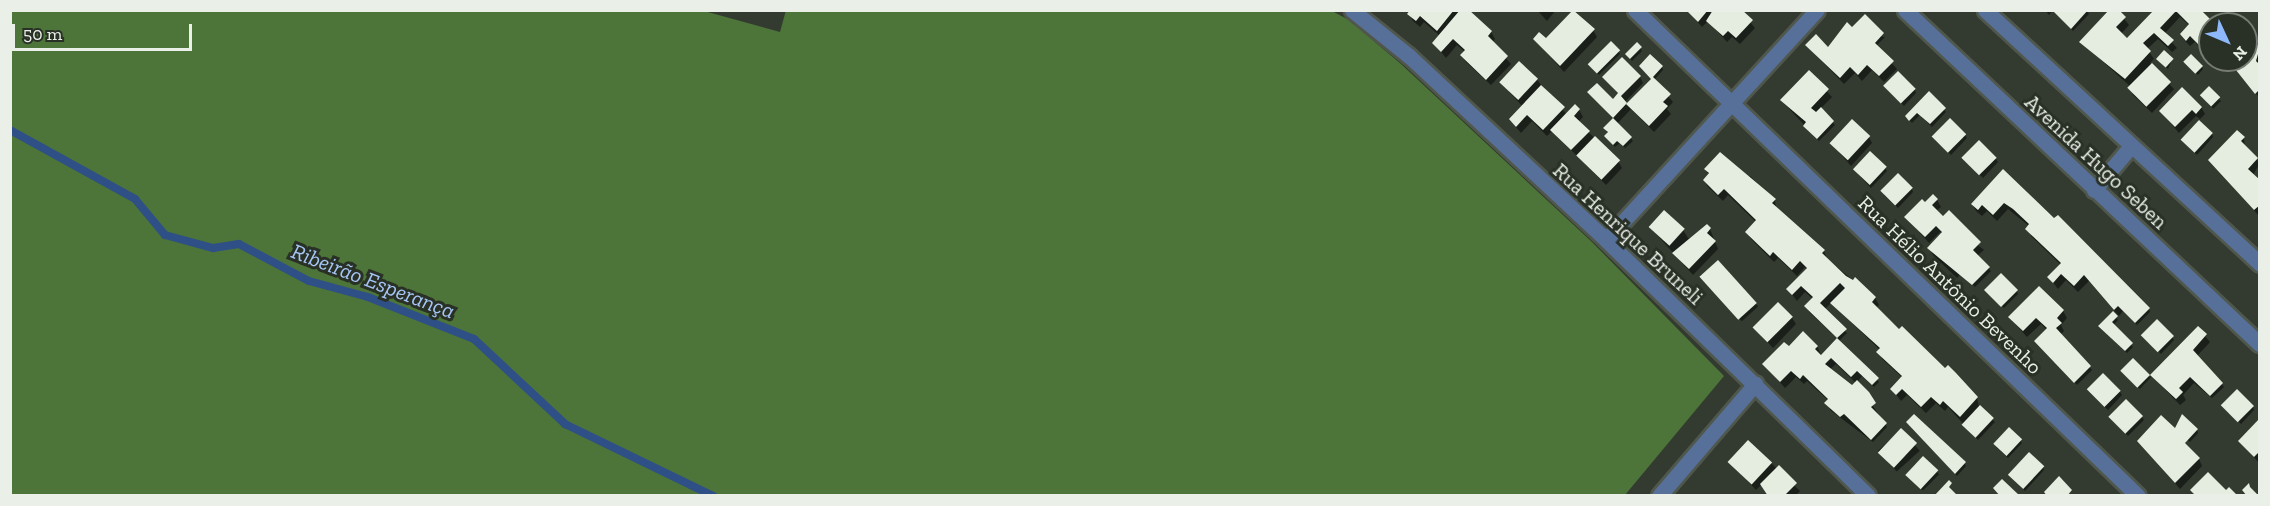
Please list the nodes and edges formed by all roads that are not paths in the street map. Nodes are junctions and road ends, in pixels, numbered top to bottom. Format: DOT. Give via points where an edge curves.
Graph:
graph roads {
  1 [pos="1352,10"];
  2 [pos="1635,10"];
  3 [pos="1817,10"];
  4 [pos="1905,10"];
  5 [pos="1985,10"];
  6 [pos="1733,104"];
  7 [pos="2131,146"];
  8 [pos="2094,190"];
  9 [pos="1606,240"];
  10 [pos="2259,264"];
  11 [pos="2259,344"];
  12 [pos="1755,384"];
  13 [pos="1659,495"];
  14 [pos="1868,495"];
  15 [pos="2138,495"];
  1 -- 9 [label="street, Rua Henrique Bruneli" via="1409,56"];
  2 -- 6 [label="street, Rua Hélio Antônio Bevenho"];
  3 -- 6 [label="street"];
  4 -- 8 [label="street, Avenida Hugo Seben"];
  5 -- 7 [label="street, Avenida Hugo Seben"];
  6 -- 9 [label="street"];
  6 -- 15 [label="street, Rua Hélio Antônio Bevenho"];
  7 -- 8 [label="street"];
  7 -- 10 [label="street, Avenida Hugo Seben"];
  8 -- 11 [label="street, Avenida Hugo Seben"];
  9 -- 12 [label="street, Rua Henrique Bruneli"];
  12 -- 13 [label="street"];
  12 -- 14 [label="street, Rua Henrique Bruneli"];
}
